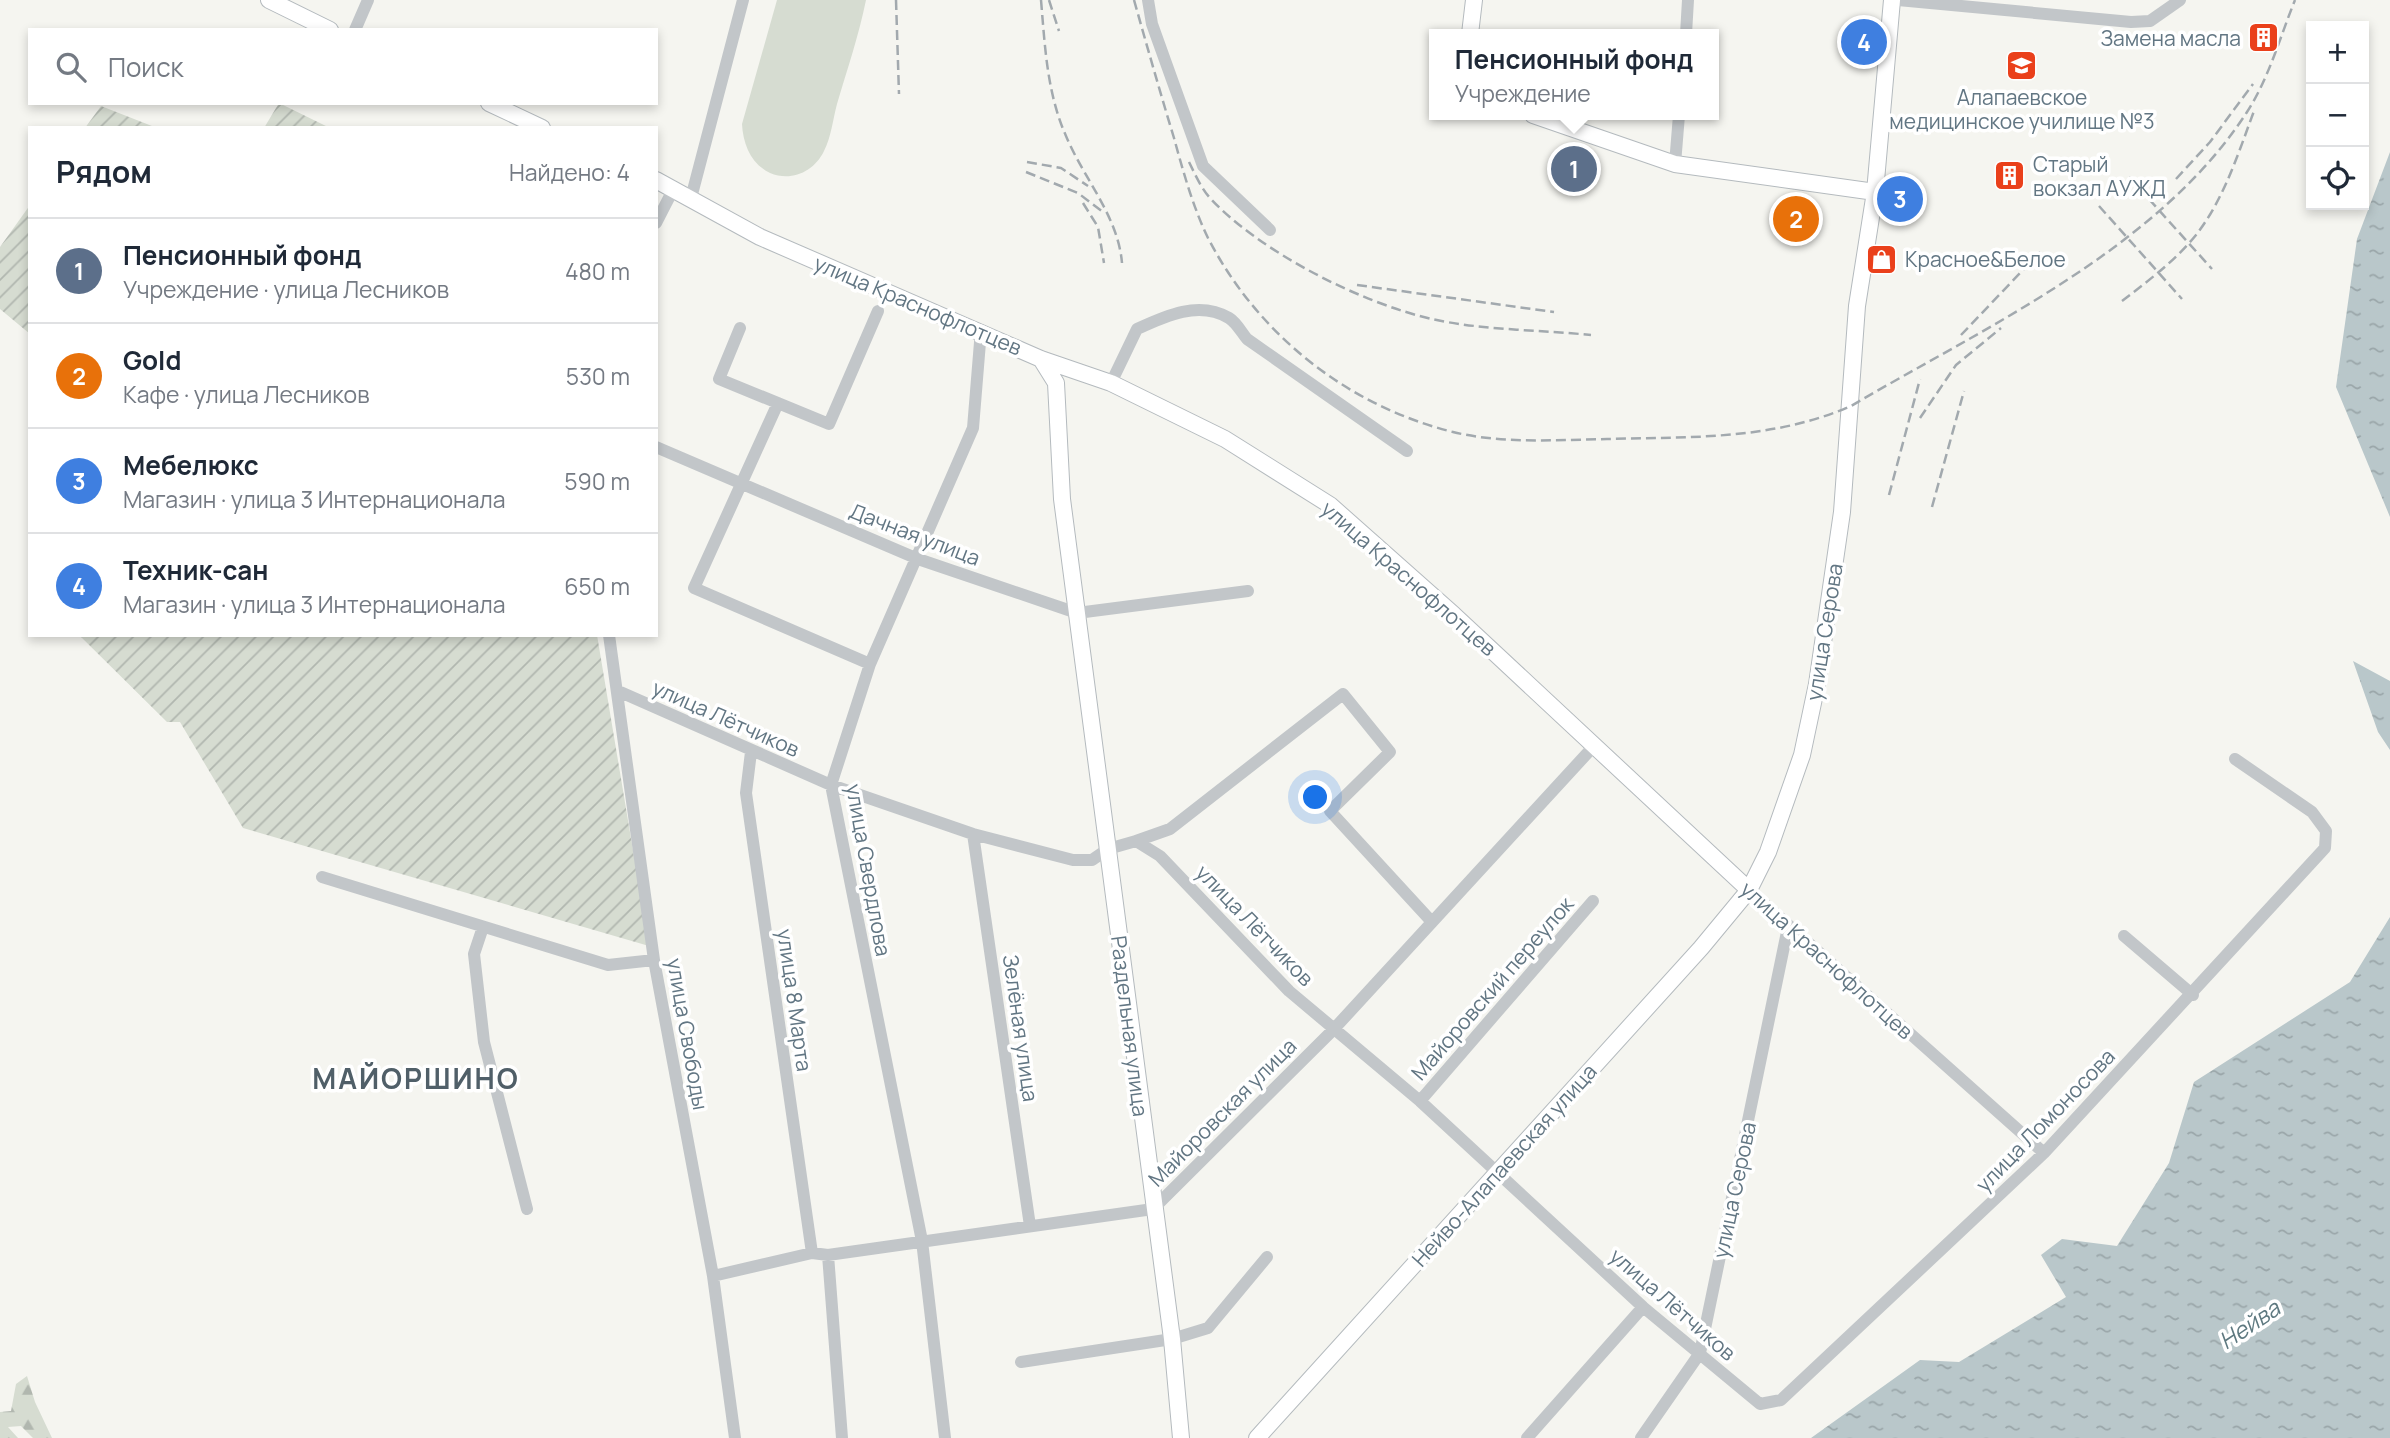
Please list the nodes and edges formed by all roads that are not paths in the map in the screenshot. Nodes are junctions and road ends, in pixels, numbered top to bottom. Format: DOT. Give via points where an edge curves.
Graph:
graph roads {
  1 [pos="269,0"];
  2 [pos="368,0"];
  3 [pos="1148,0"];
  4 [pos="1474,0"];
  5 [pos="1688,0"];
  6 [pos="1892,0"];
  7 [pos="1898,0"];
  8 [pos="742,1"];
  9 [pos="2176,4"];
  10 [pos="326,28"];
  11 [pos="356,28"];
  12 [pos="1470,29"];
  13 [pos="1686,29"];
  14 [pos="493,105"];
  15 [pos="1547,120"];
  16 [pos="1679,120"];
  17 [pos="538,126"];
  18 [pos="1675,164"];
  19 [pos="658,181"];
  20 [pos="674,188"];
  21 [pos="1875,192"];
  22 [pos="691,198"];
  23 [pos="658,219"];
  24 [pos="1270,230"];
  25 [pos="878,311"];
  26 [pos="740,328"];
  27 [pos="981,330"];
  28 [pos="1041,359"];
  29 [pos="1111,383"];
  30 [pos="778,403"];
  31 [pos="658,448"];
  32 [pos="1407,451"];
  33 [pos="741,483"];
  34 [pos="918,559"];
  35 [pos="1248,591"];
  36 [pos="1077,613"];
  37 [pos="609,637"];
  38 [pos="870,664"];
  39 [pos="618,691"];
  40 [pos="1593,747"];
  41 [pos="751,752"];
  42 [pos="2235,759"];
  43 [pos="831,785"];
  44 [pos="973,834"];
  45 [pos="1136,841"];
  46 [pos="1108,849"];
  47 [pos="322,877"];
  48 [pos="1749,890"];
  49 [pos="1592,901"];
  50 [pos="1432,922"];
  51 [pos="483,927"];
  52 [pos="1788,927"];
  53 [pos="2124,936"];
  54 [pos="654,960"];
  55 [pos="2193,995"];
  56 [pos="1333,1030"];
  57 [pos="1420,1101"];
  58 [pos="2044,1153"];
  59 [pos="1498,1171"];
  60 [pos="527,1209"];
  61 [pos="1153,1209"];
  62 [pos="1030,1226"];
  63 [pos="922,1241"];
  64 [pos="812,1254"];
  65 [pos="828,1255"];
  66 [pos="1267,1257"];
  67 [pos="713,1276"];
  68 [pos="1643,1307"];
  69 [pos="1172,1339"];
  70 [pos="1700,1353"];
  71 [pos="1021,1362"];
  72 [pos="1760,1404"];
  73 [pos="735,1438"];
  74 [pos="842,1438"];
  75 [pos="944,1438"];
  76 [pos="1181,1438"];
  77 [pos="1257,1438"];
  78 [pos="1527,1438"];
  79 [pos="1641,1438"];
  1 -- 10 [label="street"];
  2 -- 11 [label="street"];
  3 -- 24 [label="street" via="1152,24 1203,166"];
  4 -- 12 [label="street"];
  5 -- 13 [label="street"];
  6 -- 21 [label="street, улица Серова"];
  7 -- 9 [label="street" via="2131,22 2150,21"];
  8 -- 22 [label="street"];
  14 -- 17 [label="street"];
  15 -- 18 [label="street"];
  16 -- 18 [label="street"];
  18 -- 21 [label="street"];
  19 -- 20 [label="street, улица Краснофлотцев"];
  20 -- 22 [label="street, улица Краснофлотцев"];
  20 -- 23 [label="street"];
  21 -- 48 [label="street, улица Серова" via="1857,306 1842,512 1815,695 1802,755 1768,852"];
  22 -- 27 [label="street, улица Краснофлотцев" via="760,237"];
  25 -- 30 [label="street" via="829,424"];
  26 -- 30 [label="street" via="719,379"];
  27 -- 28 [label="street, улица Краснофлотцев"];
  27 -- 34 [label="street, улица Свердлова" via="973,428"];
  28 -- 29 [label="street, улица Краснофлотцев"];
  28 -- 36 [label="street, Раздельная улица" via="1056,383 1062,499"];
  29 -- 32 [label="street" via="1138,329 1183,310 1207,312 1229,318 1247,339"];
  29 -- 40 [label="street, улица Краснофлотцев" via="1225,439 1330,505"];
  30 -- 33 [label="street"];
  31 -- 33 [label="street, Дачная улица"];
  33 -- 34 [label="street, Дачная улица"];
  33 -- 38 [label="street" via="694,588"];
  34 -- 36 [label="street, Дачная улица"];
  34 -- 38 [label="street, улица Свердлова"];
  35 -- 36 [label="street"];
  36 -- 46 [label="street, Раздельная улица"];
  37 -- 39 [label="street, улица Свободы"];
  38 -- 43 [label="street, улица Свердлова"];
  39 -- 41 [label="street, улица Лётчиков"];
  39 -- 54 [label="street, улица Свободы"];
  40 -- 48 [label="street, улица Краснофлотцев"];
  40 -- 50 [label="street, Майоровская улица"];
  41 -- 43 [label="street, улица Лётчиков"];
  41 -- 64 [label="street, улица 8 Марта" via="746,793"];
  42 -- 55 [label="street, улица Ломоносова" via="2312,812 2326,831 2325,848"];
  43 -- 44 [label="street, улица Лётчиков"];
  43 -- 63 [label="street, улица Свердлова"];
  44 -- 46 [label="street, улица Лётчиков" via="1073,860 1092,860"];
  44 -- 62 [label="street, Зелёная улица"];
  45 -- 46 [label="street, улица Лётчиков"];
  45 -- 50 [label="street" via="1170,829 1343,694 1391,752 1330,811"];
  45 -- 56 [label="street, улица Лётчиков" via="1179,873 1289,991"];
  46 -- 61 [label="street, Раздельная улица"];
  47 -- 51 [label="street"];
  48 -- 52 [label="street, улица Краснофлотцев"];
  48 -- 59 [label="street, Нейво-Алапаевская улица"];
  49 -- 57 [label="street, Майоровский переулок"];
  50 -- 56 [label="street, Майоровская улица"];
  51 -- 54 [label="street" via="608,965"];
  51 -- 60 [label="street" via="474,954 484,1042"];
  52 -- 58 [label="street, улица Краснофлотцев"];
  52 -- 70 [label="street, улица Серова"];
  53 -- 55 [label="street"];
  54 -- 67 [label="street, улица Свободы"];
  55 -- 58 [label="street, улица Ломоносова"];
  56 -- 57 [label="street, улица Лётчиков"];
  56 -- 61 [label="street, Майоровская улица"];
  57 -- 59 [label="street, улица Лётчиков"];
  58 -- 72 [label="street, улица Ломоносова" via="1781,1400"];
  59 -- 68 [label="street, улица Лётчиков"];
  59 -- 77 [label="street, Нейво-Алапаевская улица"];
  61 -- 62 [label="street, Майоровская улица"];
  61 -- 69 [label="street, Раздельная улица"];
  62 -- 63 [label="street, Майоровская улица"];
  63 -- 65 [label="street, Майоровская улица"];
  63 -- 75 [label="street, улица Свердлова"];
  64 -- 65 [label="street, Майоровская улица"];
  64 -- 67 [label="street, Майоровская улица"];
  65 -- 74 [label="street"];
  66 -- 69 [label="street" via="1208,1328"];
  67 -- 73 [label="street, улица Свободы"];
  68 -- 70 [label="street, улица Лётчиков"];
  68 -- 78 [label="street"];
  69 -- 71 [label="street"];
  69 -- 76 [label="street, Раздельная улица"];
  70 -- 72 [label="street, улица Лётчиков"];
  70 -- 79 [label="street, улица Серова"];
}
